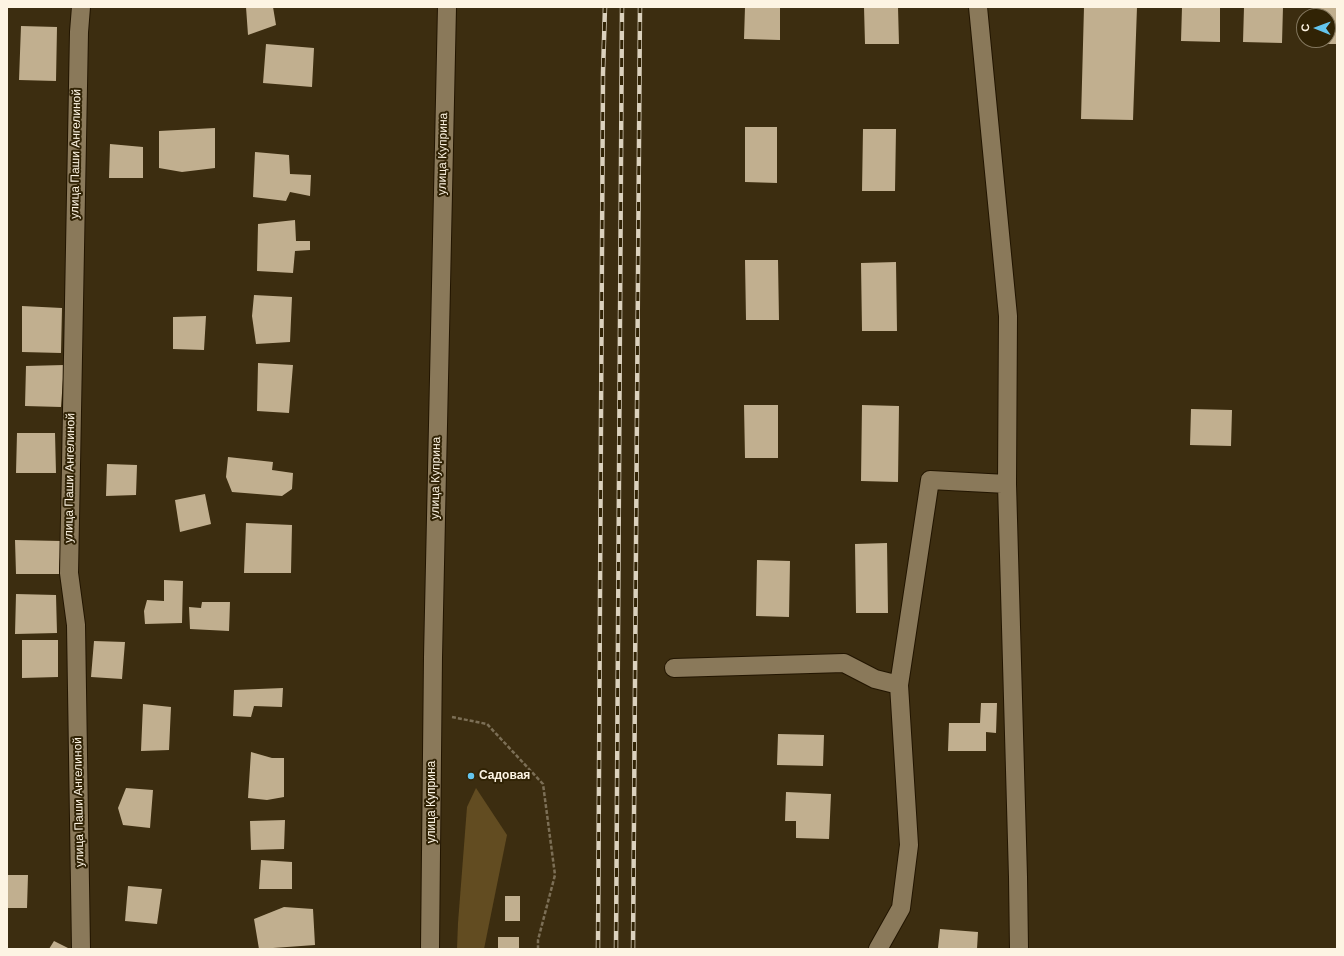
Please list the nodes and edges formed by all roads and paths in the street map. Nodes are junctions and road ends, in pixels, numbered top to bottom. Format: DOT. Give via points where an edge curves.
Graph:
graph roads {
  1 [pos="81,7"];
  2 [pos="447,7"];
  3 [pos="978,7"];
  4 [pos="1007,484"];
  5 [pos="674,668"];
  6 [pos="899,685"];
  7 [pos="432,712"];
  8 [pos="81,949"];
  9 [pos="430,949"];
  10 [pos="538,949"];
  11 [pos="878,949"];
  12 [pos="1018,949"];
  1 -- 8 [label="street, улица Паши Ангелиной" via="78,40 69,573 76,625"];
  2 -- 7 [label="street, улица Куприна"];
  3 -- 4 [label="street" via="1008,316"];
  4 -- 6 [label="street" via="930,480"];
  4 -- 12 [label="street"];
  5 -- 6 [label="street" via="844,663 875,679"];
  6 -- 11 [label="street" via="909,845 901,908"];
  7 -- 9 [label="street, улица Куприна"];
  7 -- 10 [label="path" via="486,724 544,784 555,875 538,940"];
}
